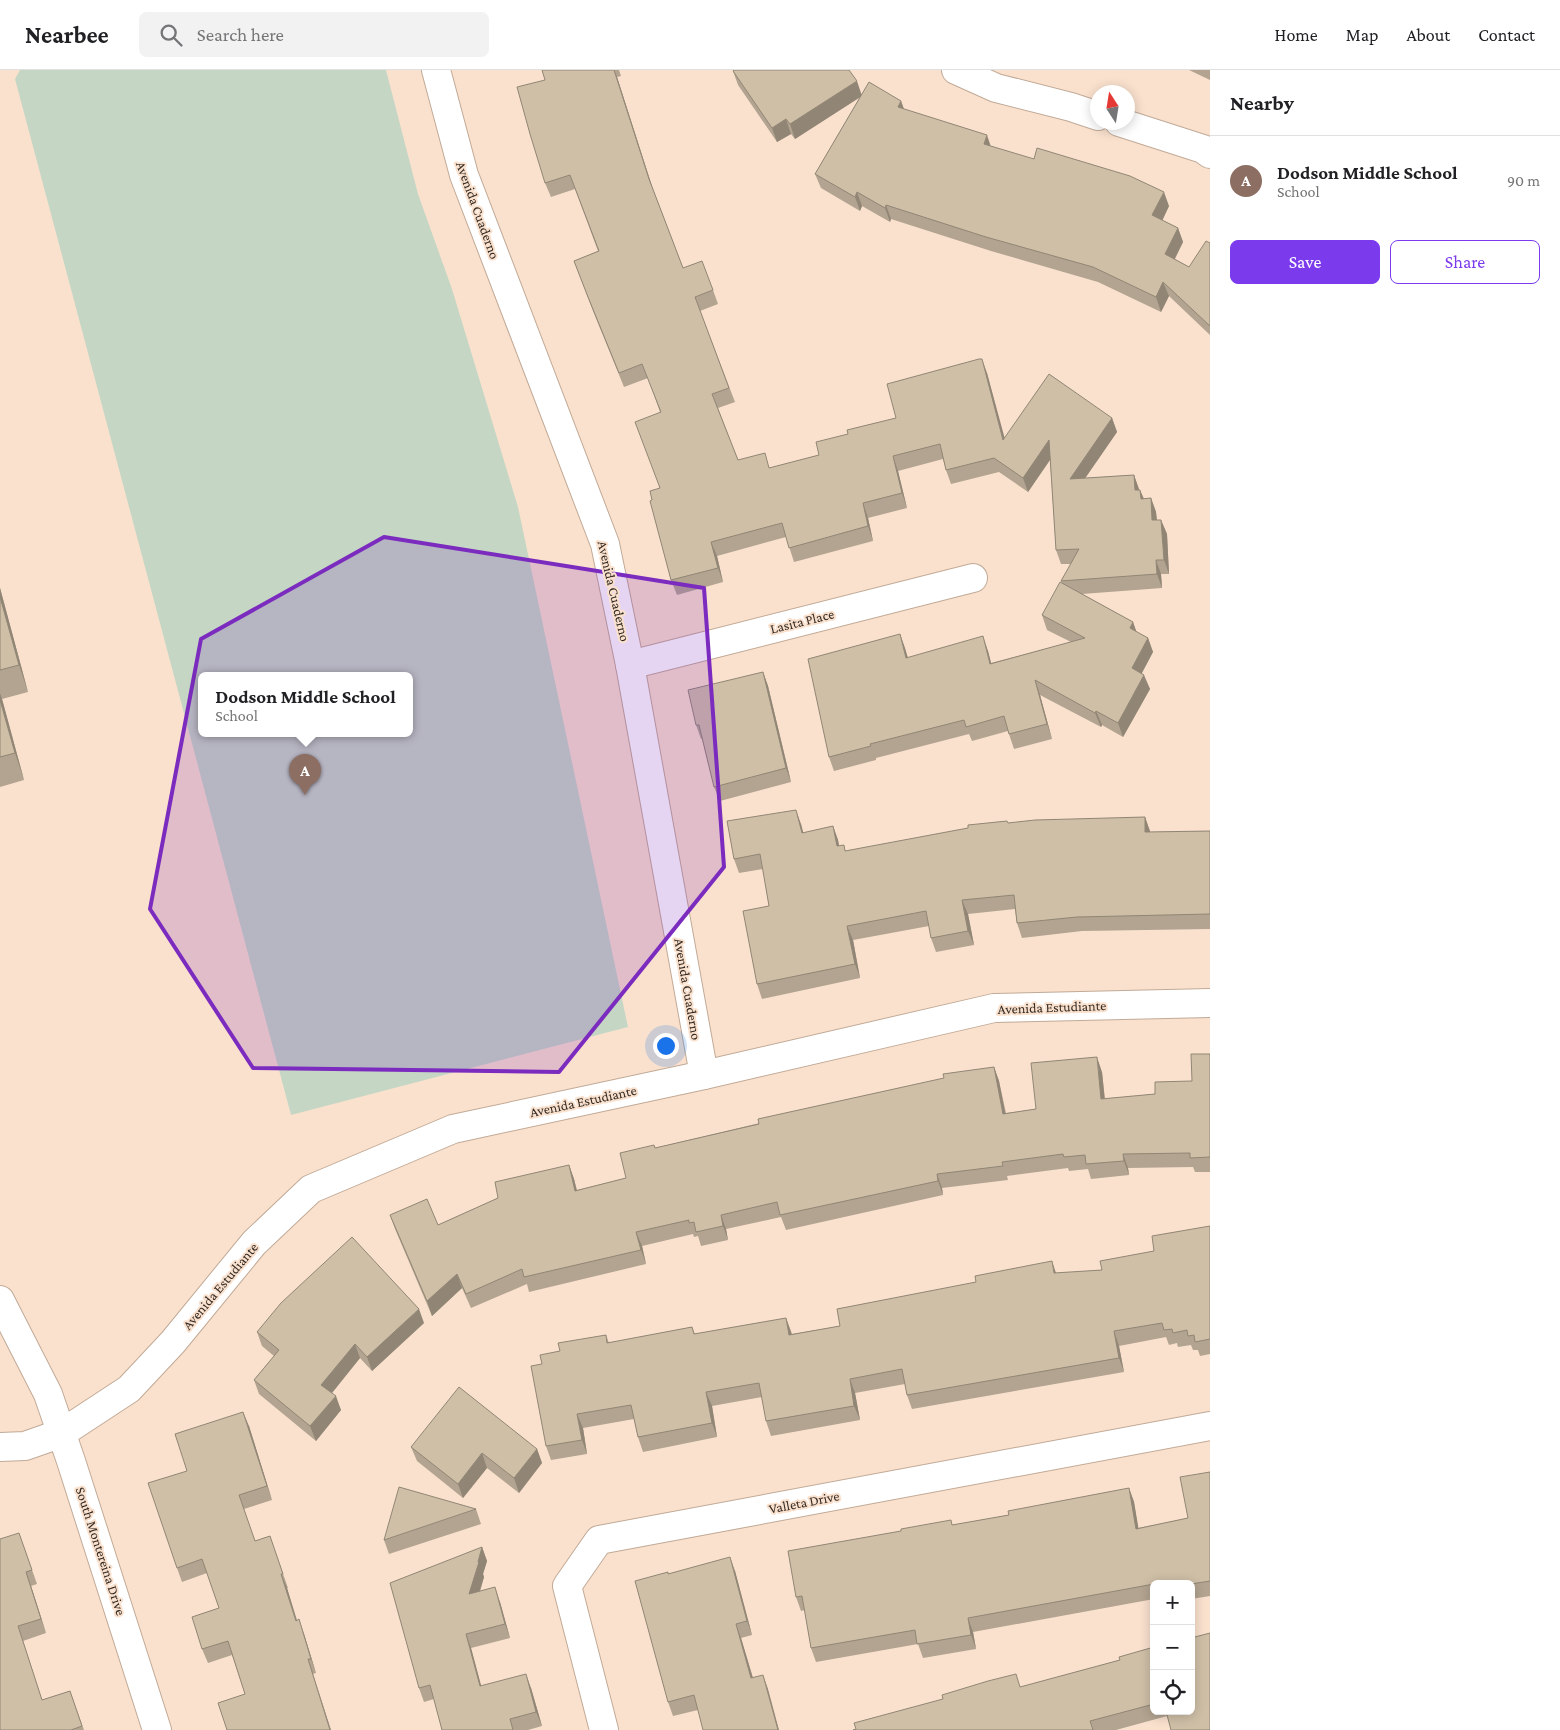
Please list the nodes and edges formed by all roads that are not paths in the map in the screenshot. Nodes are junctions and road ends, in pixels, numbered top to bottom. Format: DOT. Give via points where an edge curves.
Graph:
graph roads {
  1 [pos="436,70"];
  2 [pos="956,70"];
  3 [pos="1090,113"];
  4 [pos="1135,127"];
  5 [pos="1210,154"];
  6 [pos="973,578"];
  7 [pos="630,665"];
  8 [pos="1210,1004"];
  9 [pos="704,1075"];
  10 [pos="0,1300"];
  11 [pos="1210,1426"];
  12 [pos="62,1433"];
  13 [pos="0,1447"];
  14 [pos="158,1730"];
  15 [pos="604,1730"];
  1 -- 7 [label="street, Avenida Cuaderno" via="464,175 605,544"];
  2 -- 3 [label="street" via="996,88"];
  4 -- 5 [label="street"];
  6 -- 7 [label="street, Lasita Place"];
  7 -- 9 [label="street, Avenida Cuaderno"];
  8 -- 9 [label="street, Avenida Estudiante" via="994,1008"];
  9 -- 12 [label="street, Avenida Estudiante" via="453,1129 312,1189 254,1244 173,1342 129,1389"];
  10 -- 12 [label="street, South Montereina Drive" via="48,1394"];
  11 -- 15 [label="street, Valleta Drive" via="599,1540 567,1586"];
  12 -- 13 [label="street" via="25,1446"];
  12 -- 14 [label="street, South Montereina Drive"];
}
